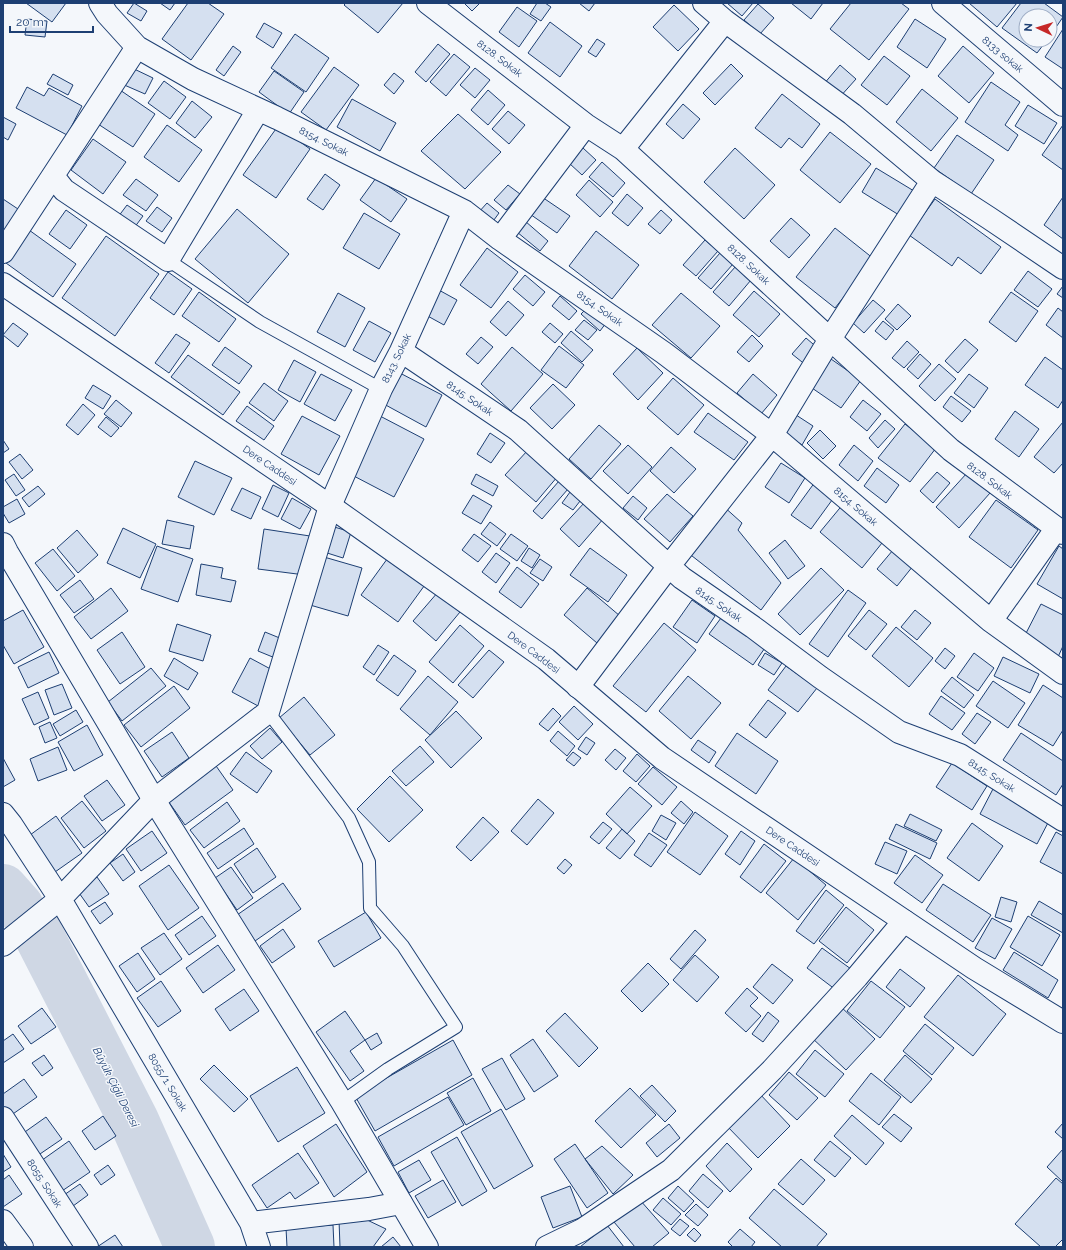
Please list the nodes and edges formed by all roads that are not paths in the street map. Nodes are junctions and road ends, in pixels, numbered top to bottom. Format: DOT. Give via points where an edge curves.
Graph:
graph roads {
  1 [pos="428,3"];
  2 [pos="704,3"];
  3 [pos="943,3"];
  4 [pos="108,7"];
  5 [pos="725,21"];
  6 [pos="137,47"];
  7 [pos="1063,105"];
  8 [pos="258,110"];
  9 [pos="586,125"];
  10 [pos="623,148"];
  11 [pos="53,176"];
  12 [pos="932,180"];
  13 [pos="464,211"];
  14 [pos="500,240"];
  15 [pos="3,252"];
  16 [pos="168,260"];
  17 [pos="1063,268"];
  18 [pos="3,284"];
  19 [pos="830,339"];
  20 [pos="401,351"];
  21 [pos="381,389"];
  22 [pos="772,435"];
  23 [pos="330,506"];
  24 [pos="1059,531"];
  25 [pos="3,544"];
  26 [pos="669,566"];
  27 [pos="991,621"];
  28 [pos="1063,673"];
  29 [pos="578,687"];
  30 [pos="268,712"];
  31 [pos="154,800"];
  32 [pos="3,814"];
  33 [pos="1063,820"];
  34 [pos="55,902"];
  35 [pos="904,921"];
  36 [pos="7,941"];
  37 [pos="1063,1022"];
  38 [pos="342,1102"];
  39 [pos="3,1118"];
  40 [pos="401,1203"];
  41 [pos="3,1221"];
  42 [pos="251,1223"];
  43 [pos="22,1247"];
  44 [pos="87,1247"];
  45 [pos="259,1247"];
  46 [pos="427,1247"];
  47 [pos="547,1247"];
  1 -- 9 [label="street, 8128. Sokak"];
  2 -- 5 [label="street"];
  3 -- 7 [label="street, 8133 sokak"];
  4 -- 6 [label="street, 8154. Sokak"];
  5 -- 10 [label="street"];
  5 -- 12 [label="street" via="852,114"];
  6 -- 8 [label="street, 8154. Sokak" via="193,79"];
  6 -- 11 [label="street"];
  8 -- 13 [label="street, 8154. Sokak"];
  8 -- 16 [label="street"];
  9 -- 10 [label="street, 8128. Sokak"];
  9 -- 14 [label="street"];
  10 -- 19 [label="street, 8128. Sokak"];
  11 -- 15 [label="street"];
  11 -- 16 [label="street" via="64,190"];
  12 -- 17 [label="street"];
  12 -- 19 [label="street"];
  13 -- 14 [label="street, 8154. Sokak"];
  13 -- 20 [label="street, 8143. Sokak"];
  14 -- 22 [label="street, 8154. Sokak" via="664,353"];
  16 -- 21 [label="lane" via="260,322"];
  18 -- 23 [label="street, Dere Caddesi"];
  19 -- 22 [label="street"];
  19 -- 24 [label="street, 8128. Sokak" via="951,450"];
  20 -- 21 [label="street, 8143. Sokak"];
  20 -- 26 [label="street, 8145. Sokak" via="518,430"];
  21 -- 23 [label="street, 8143. Sokak"];
  22 -- 26 [label="street"];
  22 -- 27 [label="street, 8154. Sokak"];
  23 -- 29 [label="street, Dere Caddesi" via="546,659"];
  23 -- 30 [label="street, 8143. Sokak"];
  24 -- 27 [label="street"];
  25 -- 31 [label="street"];
  26 -- 29 [label="street"];
  26 -- 33 [label="street, 8145. Sokak" via="682,578 899,732 960,755"];
  27 -- 28 [label="street, 8154. Sokak"];
  29 -- 35 [label="street, Dere Caddesi" via="662,758"];
  30 -- 31 [label="street"];
  30 -- 38 [label="lane" via="349,818 369,862 370,908 403,946 456,1027 388,1069"];
  31 -- 34 [label="street"];
  31 -- 38 [label="street"];
  32 -- 34 [label="street, 8055/1. Sokak" via="12,824"];
  34 -- 36 [label="street"];
  34 -- 42 [label="street, 8055/1. Sokak"];
  35 -- 37 [label="street, Dere Caddesi" via="974,968"];
  35 -- 47 [label="street" via="772,1070 671,1170 582,1230"];
  38 -- 40 [label="street"];
  39 -- 44 [label="street, 8055. Sokak"];
  40 -- 42 [label="street"];
  40 -- 46 [label="street"];
  41 -- 43 [label="street"];
  42 -- 45 [label="street, 8055/1. Sokak"];
}
